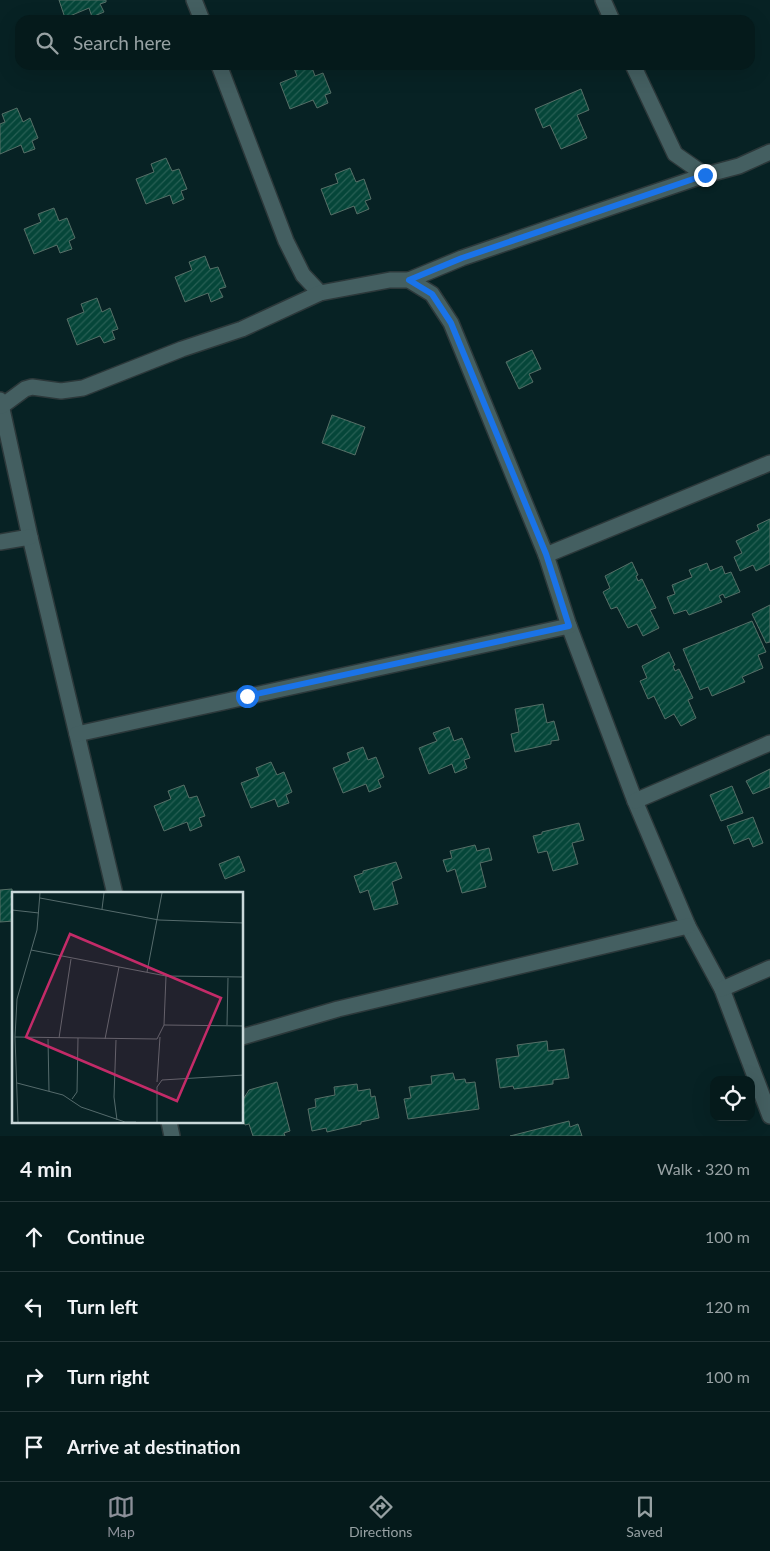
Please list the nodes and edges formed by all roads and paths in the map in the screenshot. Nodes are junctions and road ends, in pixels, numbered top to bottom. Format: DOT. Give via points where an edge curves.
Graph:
graph roads {
  1 [pos="194,0"];
  2 [pos="602,0"];
  3 [pos="200,15"];
  4 [pos="610,15"];
  5 [pos="221,70"];
  6 [pos="636,70"];
  7 [pos="770,152"];
  8 [pos="705,175"];
  9 [pos="409,280"];
  10 [pos="320,293"];
  11 [pos="1,403"];
  12 [pos="770,463"];
  13 [pos="30,537"];
  14 [pos="0,542"];
  15 [pos="546,554"];
  16 [pos="569,626"];
  17 [pos="77,734"];
  18 [pos="770,743"];
  19 [pos="635,801"];
  20 [pos="115,892"];
  21 [pos="688,926"];
  22 [pos="770,968"];
  23 [pos="722,989"];
  24 [pos="244,1036"];
  25 [pos="770,1116"];
  1 -- 3 [label="street"];
  2 -- 4 [label="street"];
  5 -- 10 [label="street" via="286,241 303,275"];
  6 -- 8 [label="street" via="675,154"];
  7 -- 8 [label="street" via="739,166"];
  8 -- 9 [label="street" via="462,258"];
  9 -- 10 [label="street" via="390,280"];
  9 -- 15 [label="street" via="432,294 451,323"];
  10 -- 11 [label="street" via="242,329 83,388 61,391 32,387"];
  11 -- 13 [label="street"];
  12 -- 15 [label="street"];
  13 -- 14 [label="street"];
  13 -- 17 [label="street"];
  15 -- 16 [label="street"];
  16 -- 17 [label="street"];
  16 -- 19 [label="street"];
  17 -- 20 [label="street"];
  18 -- 19 [label="street"];
  19 -- 21 [label="street"];
  21 -- 23 [label="street"];
  21 -- 24 [label="street" via="338,1009"];
  22 -- 23 [label="street"];
  23 -- 25 [label="street"];
}
